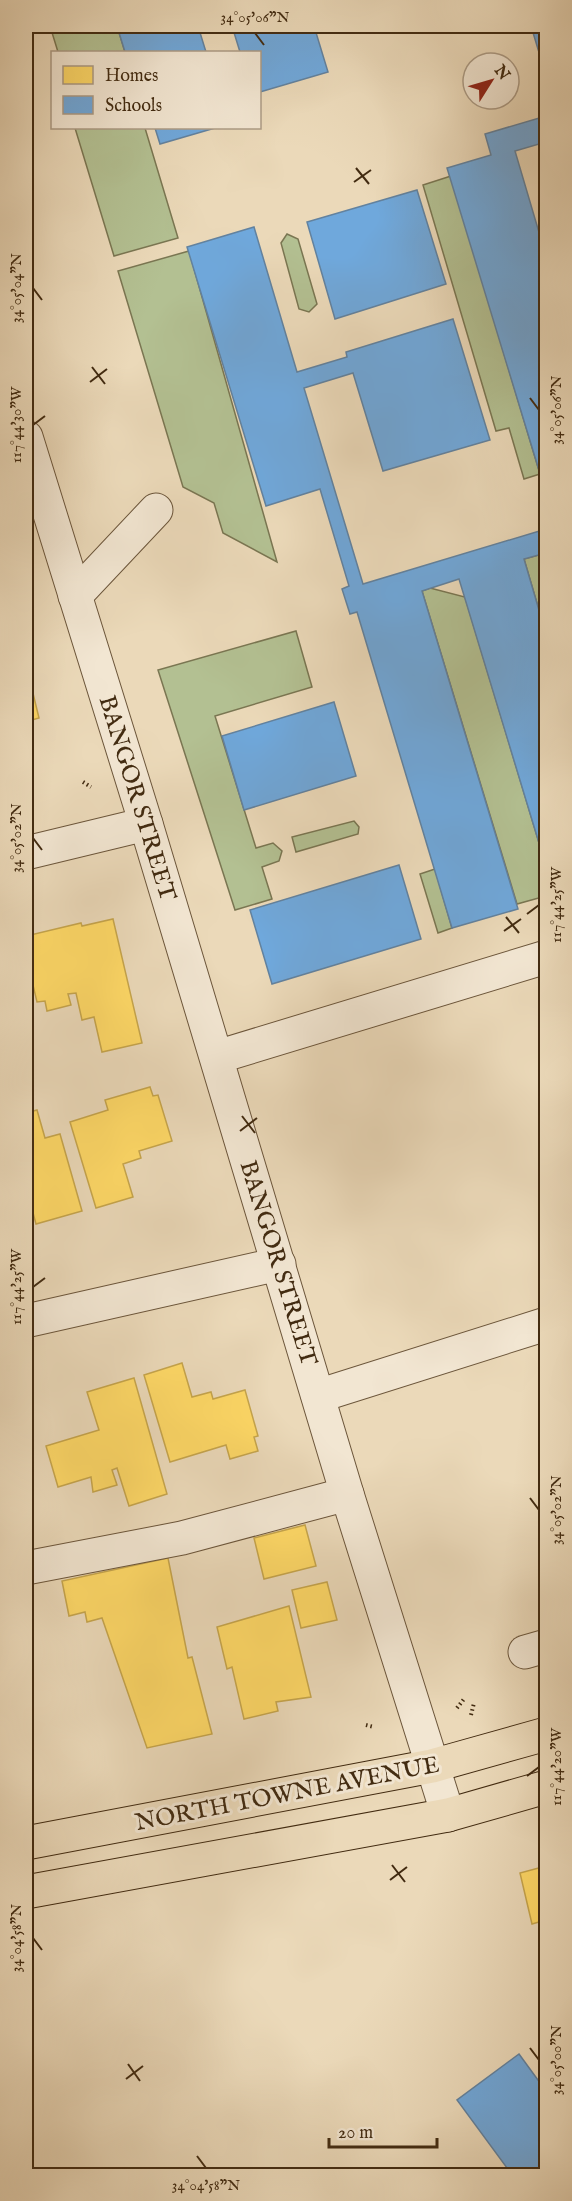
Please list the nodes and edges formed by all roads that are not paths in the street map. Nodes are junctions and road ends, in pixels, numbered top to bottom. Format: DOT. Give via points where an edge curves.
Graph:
graph roads {
  1 [pos="26,436"];
  2 [pos="156,510"];
  3 [pos="75,596"];
  4 [pos="146,824"];
  5 [pos="26,854"];
  6 [pos="546,957"];
  7 [pos="217,1057"];
  8 [pos="279,1264"];
  9 [pos="26,1321"];
  10 [pos="546,1324"];
  11 [pos="318,1396"];
  12 [pos="347,1494"];
  13 [pos="26,1568"];
  14 [pos="546,1734"];
  15 [pos="432,1766"];
  16 [pos="546,1787"];
  17 [pos="448,1815"];
  18 [pos="26,1843"];
  19 [pos="26,1892"];
  1 -- 3 [label="street, BANGOR STREET"];
  2 -- 3 [label="street"];
  3 -- 4 [label="street, BANGOR STREET"];
  4 -- 5 [label="street"];
  4 -- 7 [label="street, BANGOR STREET"];
  6 -- 7 [label="street"];
  7 -- 8 [label="street, BANGOR STREET"];
  8 -- 9 [label="street"];
  8 -- 11 [label="street, BANGOR STREET"];
  10 -- 11 [label="street"];
  11 -- 12 [label="street, BANGOR STREET"];
  12 -- 13 [label="street" via="182,1538"];
  12 -- 15 [label="street, BANGOR STREET"];
  14 -- 15 [label="main road, NORTH TOWNE AVENUE"];
  15 -- 17 [label="street, BANGOR STREET"];
  15 -- 18 [label="main road, NORTH TOWNE AVENUE"];
  16 -- 17 [label="main road, NORTH TOWNE AVENUE"];
  17 -- 19 [label="main road, NORTH TOWNE AVENUE"];
}
